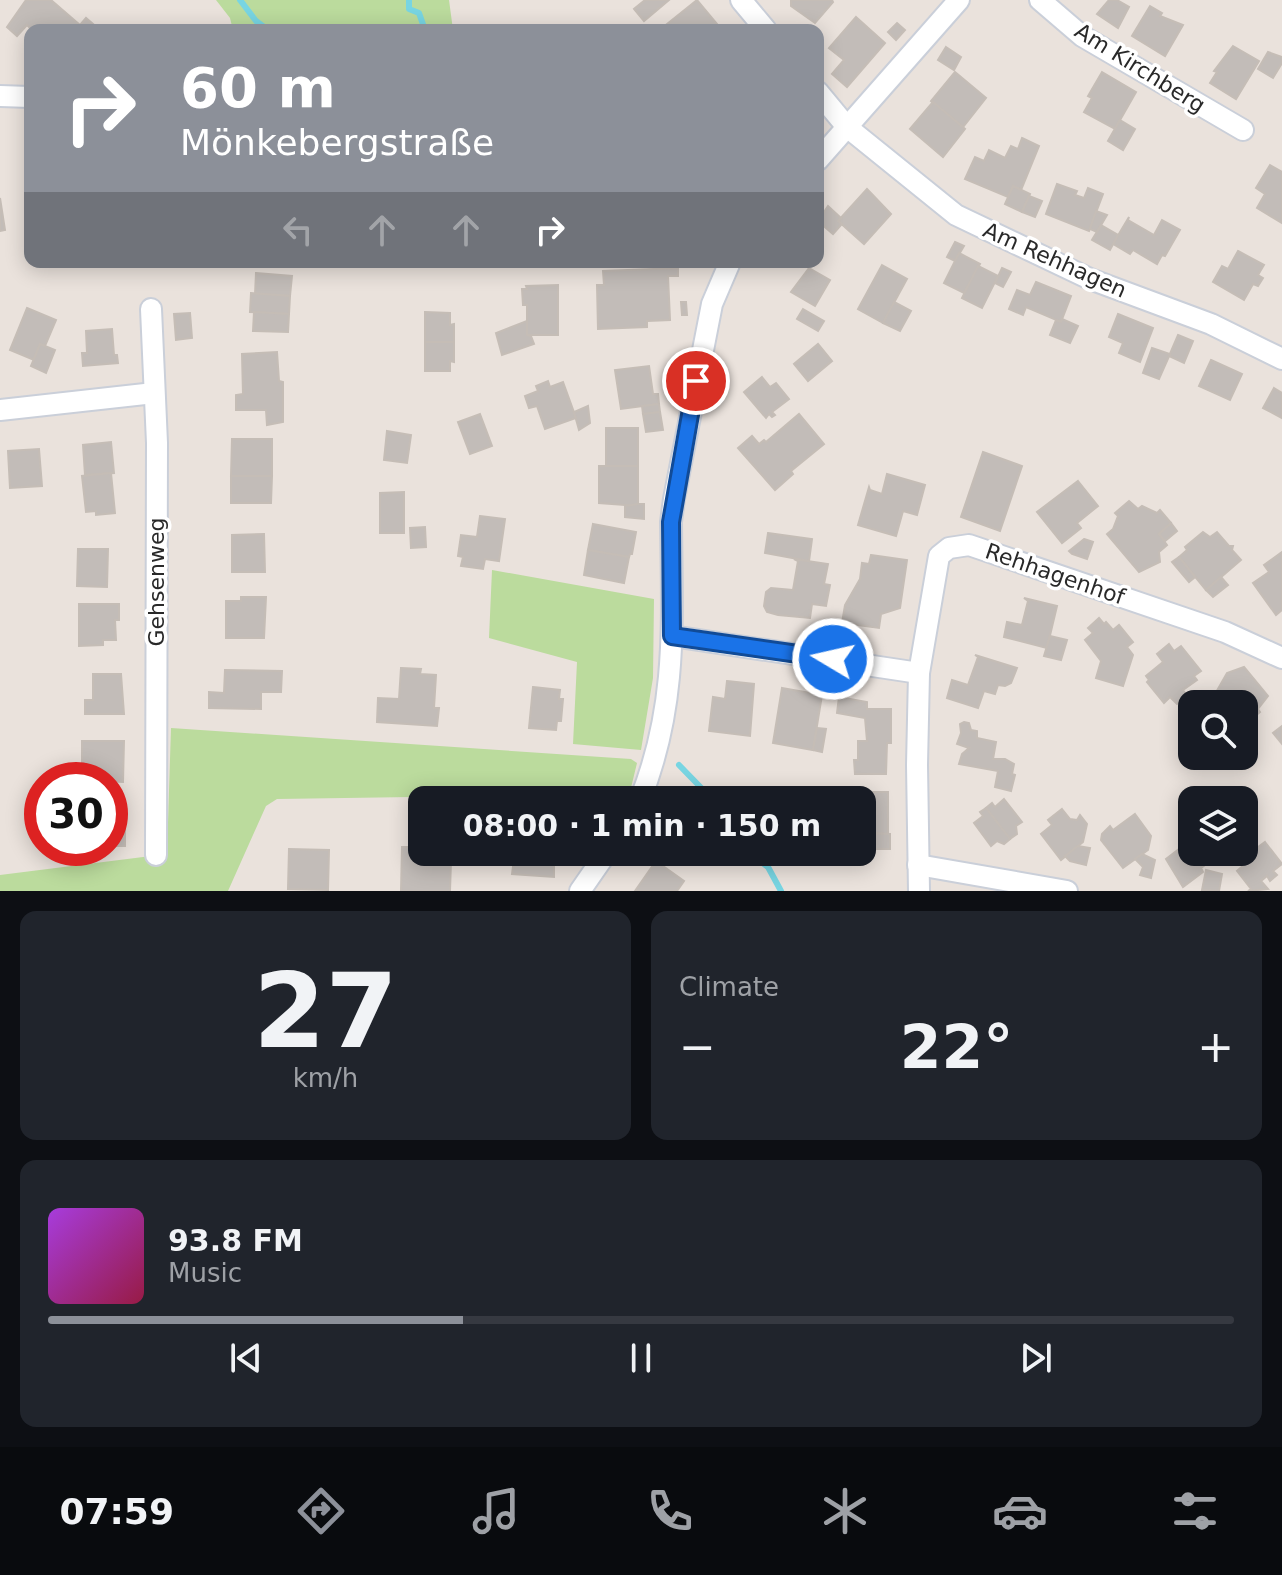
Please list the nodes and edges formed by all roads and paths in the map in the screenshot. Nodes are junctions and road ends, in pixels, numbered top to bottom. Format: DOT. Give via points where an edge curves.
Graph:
graph roads {
  1 [pos="741,0"];
  2 [pos="959,0"];
  3 [pos="1040,0"];
  4 [pos="761,24"];
  5 [pos="0,96"];
  6 [pos="24,97"];
  7 [pos="824,99"];
  8 [pos="847,127"];
  9 [pos="1243,130"];
  10 [pos="824,153"];
  11 [pos="727,268"];
  12 [pos="151,309"];
  13 [pos="1282,359"];
  14 [pos="154,393"];
  15 [pos="0,410"];
  16 [pos="672,636"];
  17 [pos="1282,658"];
  18 [pos="919,673"];
  19 [pos="645,786"];
  20 [pos="156,855"];
  21 [pos="918,865"];
  22 [pos="597,866"];
  23 [pos="580,891"];
  24 [pos="919,891"];
  25 [pos="1067,891"];
  1 -- 4 [label="street"];
  2 -- 8 [label="street"];
  3 -- 9 [label="street, Am Kirchberg" via="1082,36"];
  5 -- 6 [label="street"];
  7 -- 8 [label="street, Am Rehhagen"];
  8 -- 10 [label="street"];
  8 -- 13 [label="street, Am Rehhagen" via="956,215 1090,279 1211,324"];
  11 -- 16 [label="street" via="712,304 674,499"];
  12 -- 14 [label="street, Gehsenweg"];
  14 -- 15 [label="street"];
  14 -- 20 [label="street, Gehsenweg"];
  16 -- 18 [label="street"];
  16 -- 19 [label="street" via="662,734"];
  17 -- 18 [label="street, Rehhagenhof" via="1225,632 969,545 949,548 939,556"];
  18 -- 21 [label="street, Rehhagenhof"];
  21 -- 24 [label="street, Rehhagenhof"];
  21 -- 25 [label="street"];
  22 -- 23 [label="street"];
}
